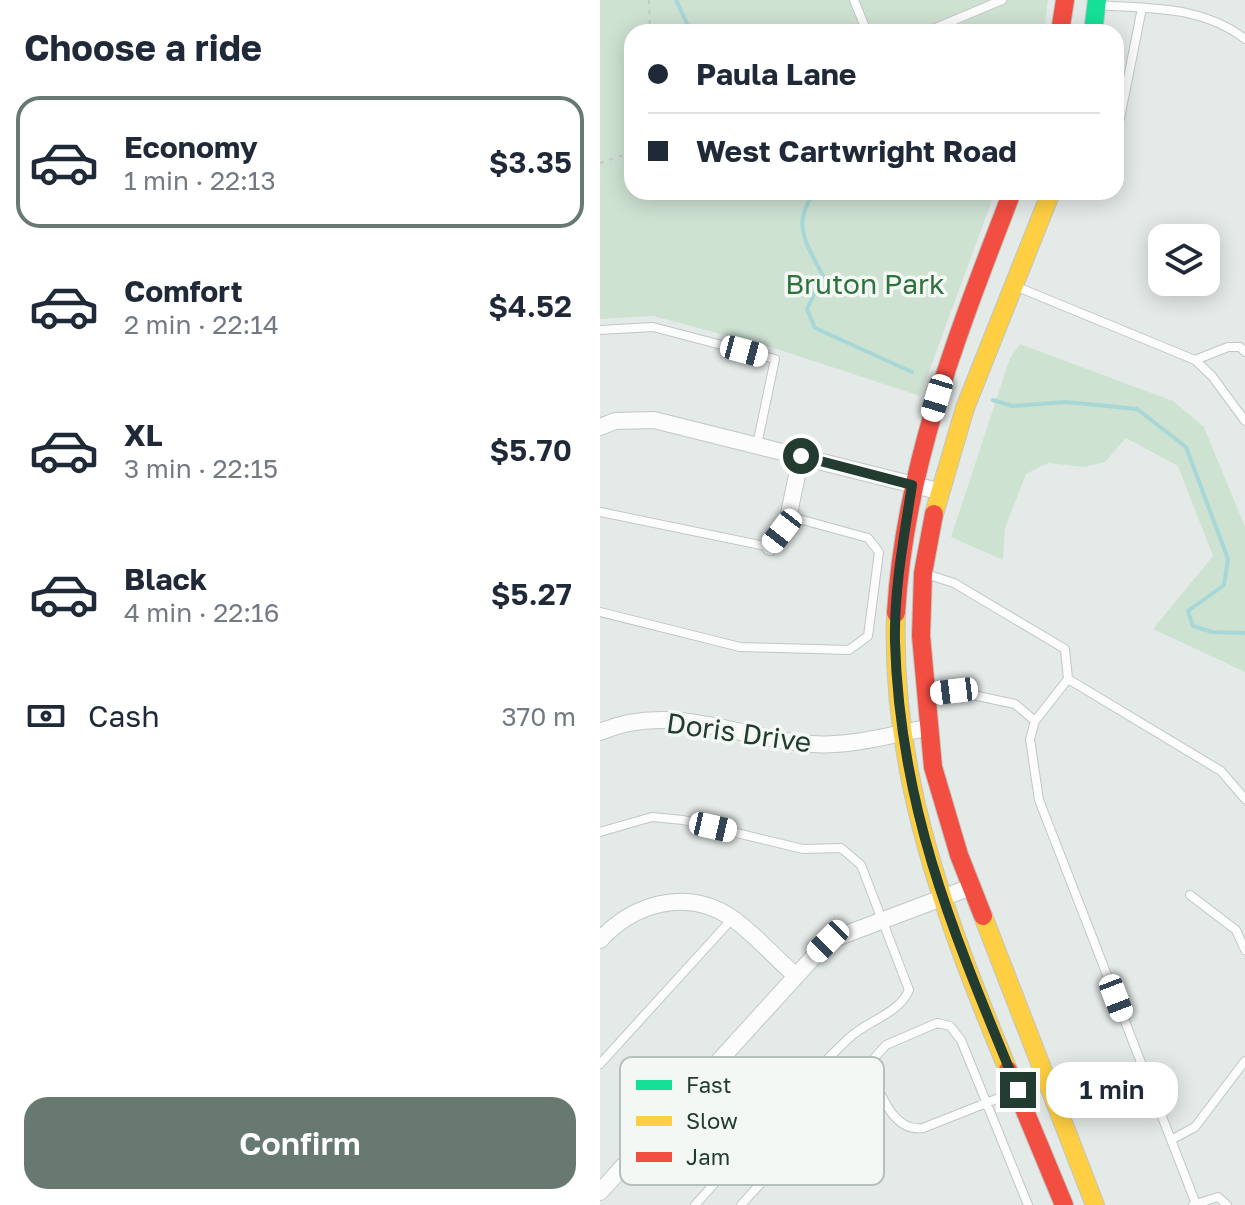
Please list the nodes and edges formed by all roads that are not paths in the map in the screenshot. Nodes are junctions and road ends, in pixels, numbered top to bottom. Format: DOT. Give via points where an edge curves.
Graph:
graph roads {
  1 [pos="854,0"];
  2 [pos="1002,0"];
  3 [pos="1068,0"];
  4 [pos="1097,2"];
  5 [pos="1142,8"];
  6 [pos="864,24"];
  7 [pos="945,24"];
  8 [pos="1062,24"];
  9 [pos="1094,24"];
  10 [pos="1245,39"];
  11 [pos="1124,98"];
  12 [pos="1009,200"];
  13 [pos="1048,200"];
  14 [pos="982,271"];
  15 [pos="1015,286"];
  16 [pos="600,330"];
  17 [pos="1245,352"];
  18 [pos="1195,360"];
  19 [pos="1245,421"];
  20 [pos="600,427"];
  21 [pos="757,445"];
  22 [pos="801,456"];
  23 [pos="912,485"];
  24 [pos="938,491"];
  25 [pos="600,512"];
  26 [pos="788,516"];
  27 [pos="770,547"];
  28 [pos="923,573"];
  29 [pos="600,612"];
  30 [pos="1068,679"];
  31 [pos="925,695"];
  32 [pos="1035,721"];
  33 [pos="927,728"];
  34 [pos="600,732"];
  35 [pos="901,733"];
  36 [pos="1245,799"];
  37 [pos="600,832"];
  38 [pos="971,887"];
  39 [pos="1190,895"];
  40 [pos="941,898"];
  41 [pos="732,919"];
  42 [pos="884,920"];
  43 [pos="600,940"];
  44 [pos="1245,950"];
  45 [pos="794,974"];
  46 [pos="720,1057"];
  47 [pos="829,1057"];
  48 [pos="874,1057"];
  49 [pos="1245,1061"];
  50 [pos="600,1064"];
  51 [pos="1018,1090"];
  52 [pos="884,1097"];
  53 [pos="986,1103"];
  54 [pos="1171,1140"];
  55 [pos="620,1170"];
  56 [pos="713,1185"];
  57 [pos="759,1185"];
  58 [pos="600,1192"];
  59 [pos="1194,1204"];
  60 [pos="695,1205"];
  61 [pos="741,1205"];
  62 [pos="1028,1205"];
  63 [pos="1064,1205"];
  64 [pos="1095,1205"];
  65 [pos="1227,1205"];
  1 -- 6 [label="lane"];
  2 -- 7 [label="lane"];
  3 -- 4 [label="main road"];
  3 -- 8 [label="main road"];
  4 -- 5 [label="lane"];
  4 -- 9 [label="main road"];
  5 -- 10 [label="lane" via="1165,7 1207,18"];
  5 -- 11 [label="lane"];
  12 -- 14 [label="main road"];
  13 -- 15 [label="main road"];
  14 -- 15 [label="main road"];
  14 -- 23 [label="main road"];
  15 -- 18 [label="lane"];
  15 -- 24 [label="main road"];
  16 -- 21 [label="lane" via="653,327 775,359"];
  17 -- 18 [label="lane" via="1228,347"];
  18 -- 19 [label="lane"];
  20 -- 21 [label="street" via="615,421 654,420"];
  21 -- 22 [label="street"];
  22 -- 23 [label="street"];
  22 -- 26 [label="street"];
  23 -- 24 [label="street"];
  23 -- 35 [label="main road" via="898,573 895,640"];
  24 -- 28 [label="main road"];
  25 -- 27 [label="lane"];
  26 -- 27 [label="street"];
  26 -- 29 [label="lane" via="868,538 879,552 868,636 849,650 740,647"];
  28 -- 30 [label="lane" via="954,583 1065,649"];
  28 -- 31 [label="main road"];
  30 -- 32 [label="lane"];
  30 -- 36 [label="lane" via="1221,771"];
  31 -- 32 [label="lane" via="954,691 1015,704"];
  31 -- 33 [label="main road"];
  32 -- 54 [label="lane" via="1030,739 1039,800"];
  33 -- 35 [label="street, Doris Drive"];
  33 -- 38 [label="main road" via="933,767"];
  34 -- 35 [label="street, Doris Drive" via="642,720 676,719 812,744"];
  35 -- 40 [label="main road" via="919,825"];
  37 -- 42 [label="lane" via="652,817 803,849 841,848 861,865"];
  38 -- 40 [label="street"];
  38 -- 64 [label="main road"];
  39 -- 44 [label="lane" via="1236,930"];
  40 -- 42 [label="street"];
  40 -- 51 [label="main road"];
  41 -- 43 [label="street" via="693,903 662,902 638,910"];
  41 -- 45 [label="street"];
  41 -- 50 [label="lane"];
  42 -- 45 [label="street" via="828,941"];
  42 -- 47 [label="lane" via="909,990 904,1001 858,1030"];
  45 -- 46 [label="street"];
  48 -- 53 [label="lane" via="903,1034 944,1023 961,1040"];
  49 -- 54 [label="lane" via="1195,1127"];
  51 -- 53 [label="lane"];
  51 -- 63 [label="main road"];
  52 -- 53 [label="lane" via="897,1122 908,1129"];
  53 -- 62 [label="lane"];
  54 -- 59 [label="lane"];
  55 -- 58 [label="street"];
  56 -- 60 [label="lane"];
  57 -- 61 [label="lane"];
  59 -- 65 [label="lane" via="1218,1197"];
}
